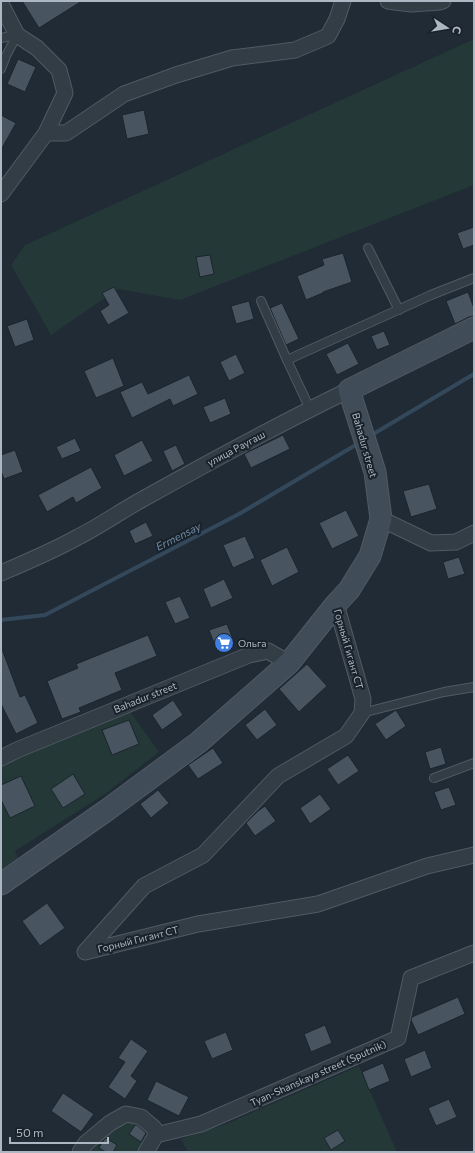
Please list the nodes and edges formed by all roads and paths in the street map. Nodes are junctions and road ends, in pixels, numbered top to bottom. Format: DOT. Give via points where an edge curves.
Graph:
graph roads {
  1 [pos="343,1"];
  2 [pos="388,1"];
  3 [pos="443,1"];
  4 [pos="1,4"];
  5 [pos="17,35"];
  6 [pos="1,38"];
  7 [pos="1,69"];
  8 [pos="46,133"];
  9 [pos="1,194"];
  10 [pos="368,248"];
  11 [pos="474,278"];
  12 [pos="261,301"];
  13 [pos="399,310"];
  14 [pos="474,328"];
  15 [pos="287,360"];
  16 [pos="349,390"];
  17 [pos="310,409"];
  18 [pos="381,519"];
  19 [pos="474,533"];
  20 [pos="1,573"];
  21 [pos="336,604"];
  22 [pos="289,664"];
  23 [pos="474,687"];
  24 [pos="362,713"];
  25 [pos="1,758"];
  26 [pos="474,763"];
  27 [pos="434,778"];
  28 [pos="474,855"];
  29 [pos="1,884"];
  30 [pos="474,953"];
  31 [pos="156,1135"];
  32 [pos="80,1152"];
  33 [pos="146,1152"];
  1 -- 8 [label="street" via="328,36 295,50 232,58 176,75 124,94 66,133"];
  2 -- 3 [label="street" via="411,4"];
  4 -- 5 [label="street"];
  5 -- 6 [label="lane"];
  5 -- 7 [label="lane"];
  5 -- 8 [label="street" via="37,48 59,70 65,93"];
  8 -- 9 [label="street"];
  10 -- 13 [label="lane"];
  11 -- 13 [label="lane"];
  12 -- 15 [label="lane"];
  13 -- 15 [label="lane"];
  14 -- 16 [label="street, улица Раугаш"];
  15 -- 17 [label="lane"];
  16 -- 17 [label="street, улица Раугаш"];
  16 -- 18 [label="street, Bahadur street" via="375,472"];
  17 -- 20 [label="street, улица Раугаш" via="148,496 79,537"];
  18 -- 19 [label="street" via="431,543 456,542"];
  18 -- 21 [label="street, Bahadur street" via="370,556 349,590"];
  21 -- 22 [label="street, Bahadur street"];
  21 -- 24 [label="street, Горный Гигант СТ" via="363,699"];
  22 -- 25 [label="street, Bahadur street" via="268,651 249,655"];
  22 -- 29 [label="street, Bahadur street" via="199,742"];
  23 -- 24 [label="lane"];
  24 -- 28 [label="street, Горный Гигант СТ" via="346,736 278,776 203,855 144,886 85,952 198,924 318,904 427,866"];
  26 -- 27 [label="lane"];
  30 -- 31 [label="street, Tyan-Shanskaya street (Sputnik)" via="411,978 398,1038 201,1124"];
  31 -- 32 [label="street" via="154,1128 141,1117 126,1114 110,1123 86,1143"];
  31 -- 33 [label="street"];
}
